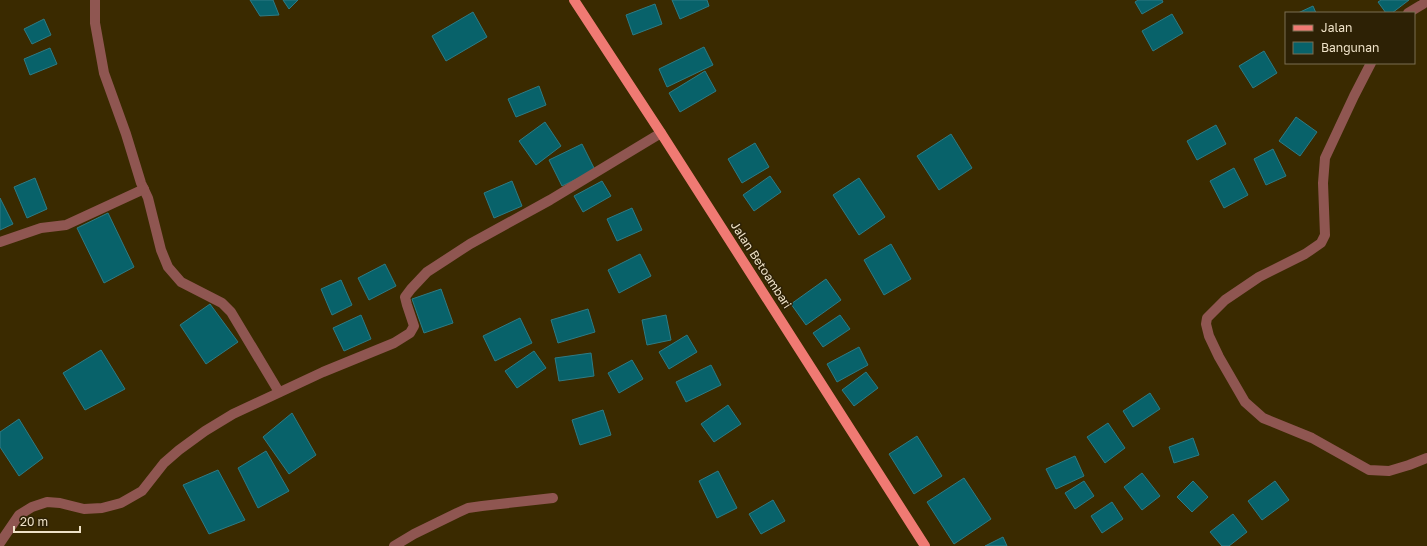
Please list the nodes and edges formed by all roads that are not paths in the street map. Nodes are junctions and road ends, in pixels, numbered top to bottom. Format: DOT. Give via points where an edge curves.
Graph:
graph roads {
  1 [pos="95,0"];
  2 [pos="574,0"];
  3 [pos="1426,0"];
  4 [pos="1410,12"];
  5 [pos="1370,64"];
  6 [pos="661,133"];
  7 [pos="144,189"];
  8 [pos="0,242"];
  9 [pos="279,392"];
  10 [pos="1427,458"];
  11 [pos="553,498"];
  12 [pos="0,543"];
  13 [pos="394,546"];
  14 [pos="925,546"];
  1 -- 7 [label="street" via="95,23 104,73"];
  2 -- 6 [label="main road, Jalan Betoambari"];
  3 -- 4 [label="street"];
  5 -- 10 [label="street" via="1326,158 1322,183 1325,235 1321,244 1259,277 1225,300 1207,318 1206,324 1219,357 1245,402 1263,418 1312,438 1369,470 1389,471"];
  6 -- 9 [label="street" via="550,200 470,244 427,272 405,297 414,326 410,333 394,343"];
  6 -- 14 [label="main road, Jalan Betoambari"];
  7 -- 8 [label="street" via="66,225 41,228"];
  7 -- 9 [label="street" via="168,267 181,282 222,303 231,312"];
  9 -- 12 [label="street" via="204,431 164,463 142,491 121,503 84,509 47,502 19,515"];
  11 -- 13 [label="street" via="468,508"];
}
